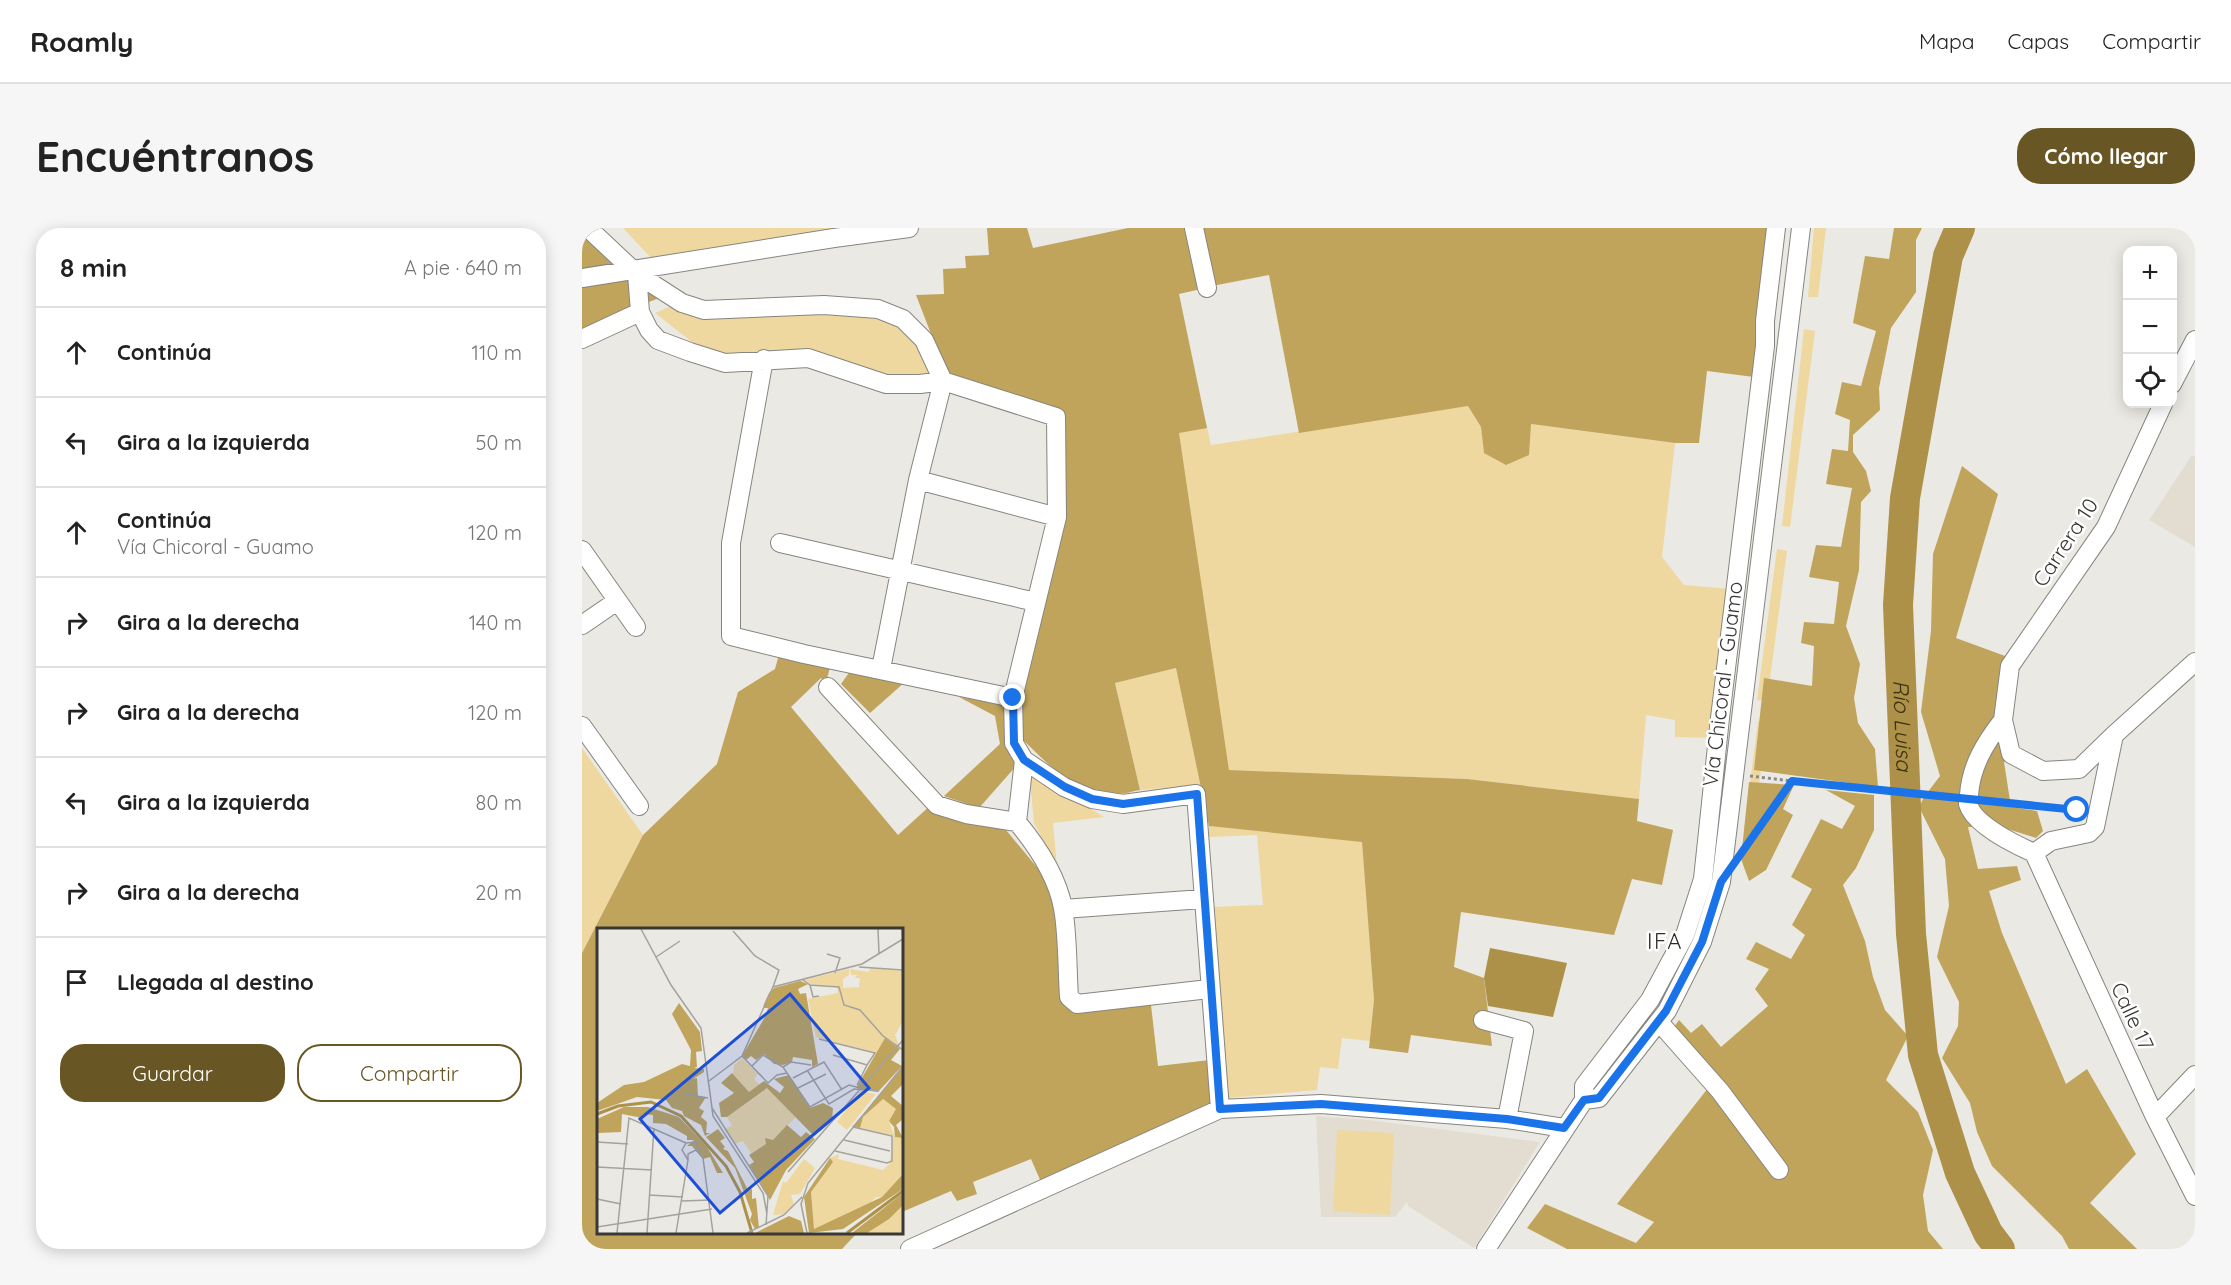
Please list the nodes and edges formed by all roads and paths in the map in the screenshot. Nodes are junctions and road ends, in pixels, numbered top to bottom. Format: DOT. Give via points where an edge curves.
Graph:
graph roads {
  1 [pos="588,228"];
  2 [pos="909,228"];
  3 [pos="1194,228"];
  4 [pos="1776,228"];
  5 [pos="1801,228"];
  6 [pos="634,272"];
  7 [pos="582,278"];
  8 [pos="1207,288"];
  9 [pos="640,312"];
  10 [pos="1765,321"];
  11 [pos="1789,325"];
  12 [pos="582,339"];
  13 [pos="2195,340"];
  14 [pos="764,359"];
  15 [pos="2188,371"];
  16 [pos="943,381"];
  17 [pos="2161,408"];
  18 [pos="918,480"];
  19 [pos="1058,517"];
  20 [pos="1741,539"];
  21 [pos="1762,541"];
  22 [pos="780,543"];
  23 [pos="582,550"];
  24 [pos="900,571"];
  25 [pos="617,601"];
  26 [pos="1036,602"];
  27 [pos="582,625"];
  28 [pos="636,627"];
  29 [pos="2195,662"];
  30 [pos="881,669"];
  31 [pos="828,687"];
  32 [pos="1013,698"];
  33 [pos="1722,704"];
  34 [pos="1742,707"];
  35 [pos="2003,720"];
  36 [pos="582,726"];
  37 [pos="2114,735"];
  38 [pos="1024,760"];
  39 [pos="1734,774"];
  40 [pos="1792,781"];
  41 [pos="639,807"];
  42 [pos="2077,810"];
  43 [pos="1017,822"];
  44 [pos="1708,830"];
  45 [pos="1726,833"];
  46 [pos="2034,853"];
  47 [pos="1740,854"];
  48 [pos="1203,899"];
  49 [pos="1063,909"];
  50 [pos="1209,989"];
  51 [pos="1650,1000"];
  52 [pos="1663,1016"];
  53 [pos="1483,1020"];
  54 [pos="2195,1075"];
  55 [pos="1584,1100"];
  56 [pos="1220,1109"];
  57 [pos="2155,1117"];
  58 [pos="1507,1119"];
  59 [pos="1564,1128"];
  60 [pos="1779,1170"];
  61 [pos="2195,1196"];
  62 [pos="910,1249"];
  63 [pos="1486,1249"];
  1 -- 6 [label="street"];
  2 -- 6 [label="street"];
  3 -- 8 [label="street"];
  4 -- 10 [label="street, Vía Chicoral - Guamo"];
  5 -- 11 [label="street, Vía Chicoral - Guamo"];
  6 -- 7 [label="street"];
  6 -- 9 [label="street"];
  6 -- 16 [label="street" via="682,303 704,310 824,305 878,309 903,319 924,340"];
  9 -- 12 [label="street"];
  9 -- 14 [label="street" via="658,340 725,363"];
  10 -- 11 [label="street"];
  10 -- 20 [label="street, Vía Chicoral - Guamo"];
  11 -- 21 [label="street, Vía Chicoral - Guamo"];
  13 -- 15 [label="street"];
  14 -- 16 [label="street" via="808,358 886,384"];
  14 -- 30 [label="street" via="731,543 731,636"];
  16 -- 18 [label="street"];
  16 -- 19 [label="street" via="1056,417"];
  17 -- 35 [label="street, Carrera 10" via="2106,527 2010,666"];
  18 -- 19 [label="street"];
  18 -- 24 [label="street"];
  19 -- 26 [label="street"];
  20 -- 21 [label="street"];
  20 -- 33 [label="street, Vía Chicoral - Guamo"];
  21 -- 34 [label="street, Vía Chicoral - Guamo"];
  22 -- 24 [label="street"];
  23 -- 25 [label="street"];
  24 -- 26 [label="street"];
  24 -- 30 [label="street"];
  25 -- 27 [label="street"];
  25 -- 28 [label="street"];
  26 -- 32 [label="street"];
  29 -- 37 [label="street"];
  30 -- 32 [label="street"];
  31 -- 43 [label="street" via="937,805"];
  32 -- 38 [label="street" via="1014,743"];
  33 -- 34 [label="street"];
  33 -- 44 [label="street, Vía Chicoral - Guamo"];
  34 -- 39 [label="street, Vía Chicoral - Guamo"];
  35 -- 37 [label="street" via="2011,753 2043,771 2079,769"];
  35 -- 46 [label="street" via="1984,744 1970,779 1968,804 1979,820 2006,841"];
  36 -- 41 [label="street"];
  37 -- 46 [label="street" via="2095,827 2089,833 2051,841"];
  38 -- 43 [label="street"];
  38 -- 48 [label="street" via="1065,787 1092,799 1123,804 1197,794"];
  39 -- 40 [label="path"];
  39 -- 45 [label="street, Vía Chicoral - Guamo"];
  40 -- 42 [label="path, bridge"];
  40 -- 47 [label="path"];
  43 -- 49 [label="street" via="1036,846"];
  44 -- 45 [label="street"];
  44 -- 51 [label="street, Vía Chicoral - Guamo" via="1703,879 1685,935"];
  45 -- 52 [label="street, Vía Chicoral - Guamo" via="1725,864 1702,942"];
  46 -- 57 [label="street, Calle 17"];
  48 -- 49 [label="street"];
  48 -- 50 [label="street"];
  49 -- 50 [label="street" via="1069,997 1077,1004"];
  50 -- 56 [label="street"];
  51 -- 52 [label="street"];
  51 -- 55 [label="street, Vía Chicoral - Guamo" via="1584,1086"];
  52 -- 55 [label="street, Vía Chicoral - Guamo" via="1599,1098"];
  52 -- 60 [label="street"];
  53 -- 58 [label="street" via="1524,1031"];
  54 -- 57 [label="street"];
  55 -- 59 [label="street, Vía Chicoral - Guamo"];
  56 -- 58 [label="street" via="1321,1104"];
  56 -- 62 [label="street"];
  57 -- 61 [label="street, Calle 17"];
  58 -- 59 [label="street"];
  59 -- 63 [label="street, Vía Chicoral - Guamo"];
}
